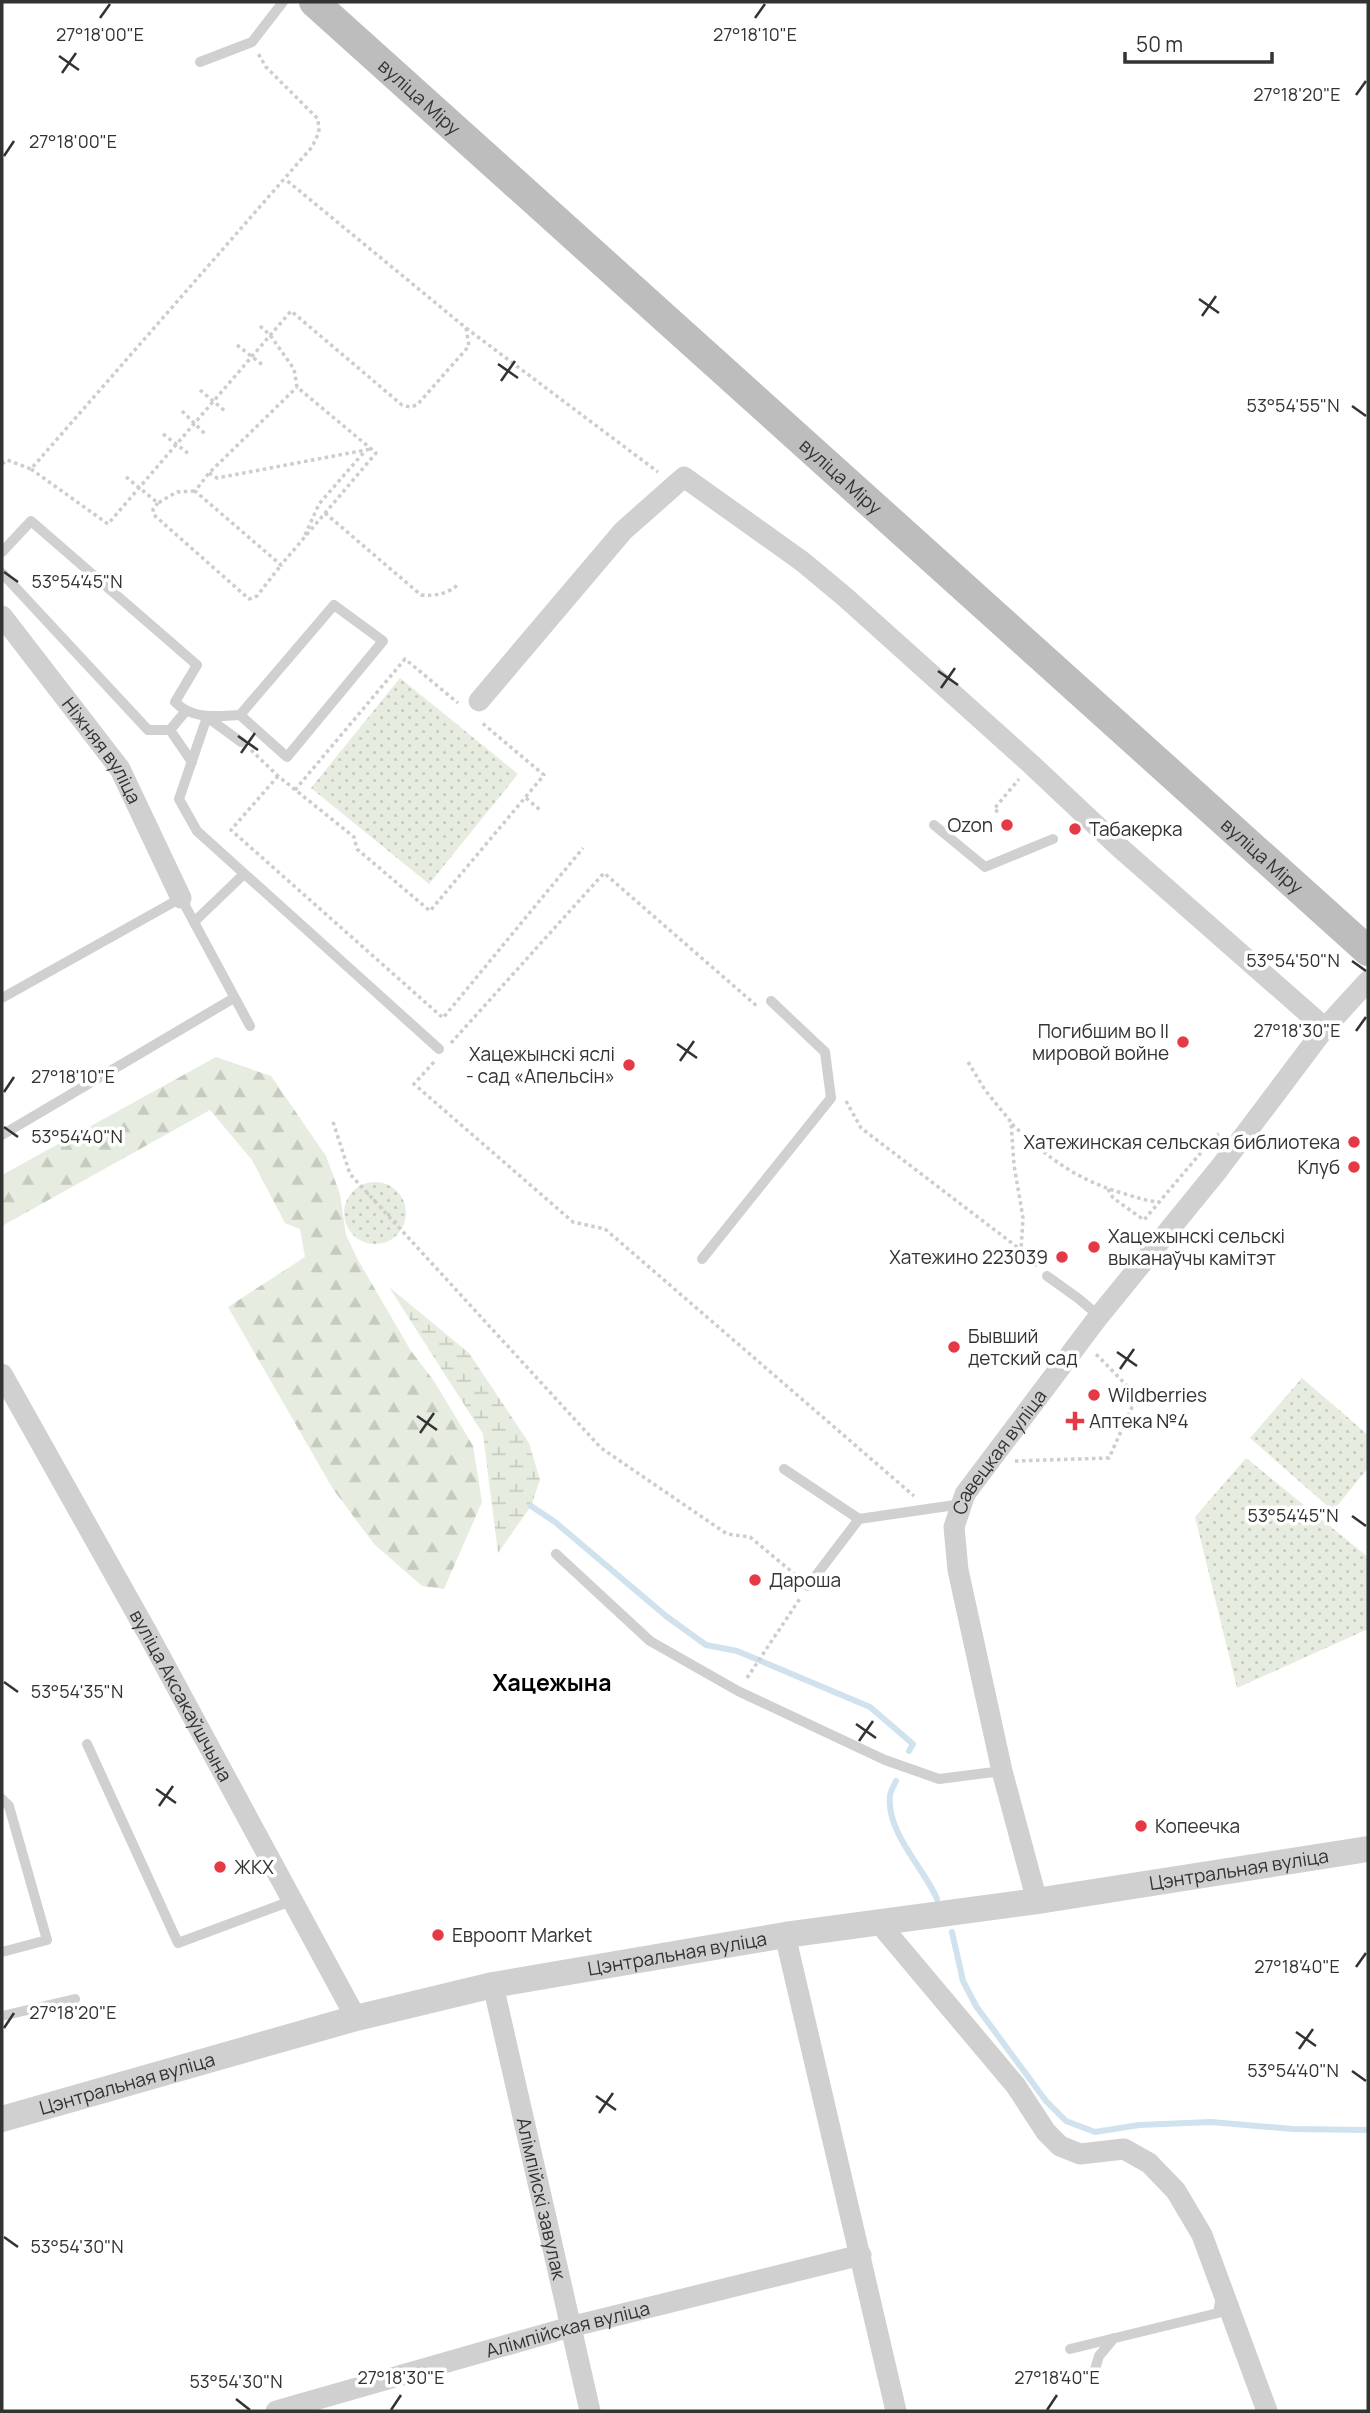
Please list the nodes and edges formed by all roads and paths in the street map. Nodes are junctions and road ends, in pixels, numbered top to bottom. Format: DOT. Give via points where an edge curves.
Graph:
graph roads {
  1 [pos="283,2"];
  2 [pos="314,2"];
  3 [pos="252,42"];
  4 [pos="200,62"];
  5 [pos="285,179"];
  6 [pos="260,326"];
  7 [pos="270,335"];
  8 [pos="237,345"];
  9 [pos="252,356"];
  10 [pos="264,366"];
  11 [pos="298,387"];
  12 [pos="200,390"];
  13 [pos="213,401"];
  14 [pos="182,411"];
  15 [pos="225,411"];
  16 [pos="194,424"];
  17 [pos="163,433"];
  18 [pos="205,434"];
  19 [pos="177,444"];
  20 [pos="372,449"];
  21 [pos="365,450"];
  22 [pos="189,454"];
  23 [pos="2,464"];
  24 [pos="31,469"];
  25 [pos="209,473"];
  26 [pos="126,478"];
  27 [pos="139,488"];
  28 [pos="195,491"];
  29 [pos="158,503"];
  30 [pos="325,513"];
  31 [pos="302,540"];
  32 [pos="2,552"];
  33 [pos="281,565"];
  34 [pos="2,573"];
  35 [pos="459,584"];
  36 [pos="2,616"];
  37 [pos="473,708"];
  38 [pos="185,712"];
  39 [pos="240,715"];
  40 [pos="207,717"];
  41 [pos="170,730"];
  42 [pos="242,742"];
  43 [pos="192,762"];
  44 [pos="278,776"];
  45 [pos="1019,779"];
  46 [pos="295,790"];
  47 [pos="526,798"];
  48 [pos="540,810"];
  49 [pos="998,812"];
  50 [pos="934,825"];
  51 [pos="1053,839"];
  52 [pos="583,848"];
  53 [pos="244,874"];
  54 [pos="181,898"];
  55 [pos="194,922"];
  56 [pos="1368,951"];
  57 [pos="1368,981"];
  58 [pos="2,998"];
  59 [pos="234,998"];
  60 [pos="771,1001"];
  61 [pos="766,1014"];
  62 [pos="250,1026"];
  63 [pos="1325,1028"];
  64 [pos="450,1044"];
  65 [pos="440,1051"];
  66 [pos="968,1062"];
  67 [pos="827,1068"];
  68 [pos="333,1122"];
  69 [pos="1011,1122"];
  70 [pos="2,1135"];
  71 [pos="1215,1136"];
  72 [pos="1108,1189"];
  73 [pos="1159,1202"];
  74 [pos="1021,1250"];
  75 [pos="702,1259"];
  76 [pos="1047,1276"];
  77 [pos="1098,1316"];
  78 [pos="1082,1339"];
  79 [pos="2,1374"];
  80 [pos="989,1462"];
  81 [pos="784,1469"];
  82 [pos="962,1504"];
  83 [pos="929,1509"];
  84 [pos="859,1519"];
  85 [pos="556,1554"];
  86 [pos="808,1586"];
  87 [pos="738,1691"];
  88 [pos="87,1744"];
  89 [pos="1002,1771"];
  90 [pos="2,1799"];
  91 [pos="1368,1849"];
  92 [pos="291,1901"];
  93 [pos="1037,1901"];
  94 [pos="879,1923"];
  95 [pos="785,1935"];
  96 [pos="2,1952"];
  97 [pos="493,1985"];
  98 [pos="75,1999"];
  99 [pos="2,2016"];
  100 [pos="356,2018"];
  101 [pos="2,2119"];
  102 [pos="861,2255"];
  103 [pos="1223,2290"];
  104 [pos="570,2327"];
  105 [pos="1114,2338"];
  106 [pos="1070,2348"];
  107 [pos="1093,2376"];
  108 [pos="276,2411"];
  109 [pos="590,2411"];
  110 [pos="896,2411"];
  111 [pos="1267,2411"];
  1 -- 3 [label="lane"];
  2 -- 56 [label="main road, вуліца Міру"];
  3 -- 4 [label="lane"];
  3 -- 5 [label="path" via="266,67 318,119 319,132 312,147"];
  5 -- 7 [label="path" via="466,328 469,346 417,405 410,407 291,311"];
  5 -- 24 [label="path"];
  6 -- 7 [label="path"];
  7 -- 9 [label="path"];
  7 -- 11 [label="path" via="294,369"];
  8 -- 9 [label="path"];
  9 -- 10 [label="path"];
  9 -- 13 [label="path"];
  11 -- 20 [label="path"];
  11 -- 25 [label="path"];
  12 -- 13 [label="path"];
  13 -- 15 [label="path"];
  13 -- 16 [label="path"];
  14 -- 16 [label="path"];
  16 -- 18 [label="path"];
  16 -- 19 [label="path"];
  17 -- 19 [label="path"];
  19 -- 22 [label="path"];
  19 -- 27 [label="path"];
  20 -- 21 [label="path"];
  20 -- 30 [label="path" via="376,453"];
  21 -- 25 [label="path" via="217,478"];
  21 -- 31 [label="path" via="319,504"];
  23 -- 24 [label="path" via="7,460"];
  24 -- 27 [label="path" via="108,524"];
  25 -- 28 [label="path"];
  26 -- 27 [label="path"];
  27 -- 29 [label="path"];
  28 -- 29 [label="path" via="177,492"];
  28 -- 33 [label="path"];
  29 -- 33 [label="path" via="154,515 249,598 257,596"];
  30 -- 31 [label="path"];
  30 -- 35 [label="path" via="421,595 449,593"];
  31 -- 33 [label="path"];
  32 -- 38 [label="lane" via="31,522 197,666 175,702"];
  34 -- 41 [label="lane" via="148,730"];
  36 -- 54 [label="street, Ніжняя вуліца" via="120,769"];
  37 -- 46 [label="path" via="405,659"];
  37 -- 47 [label="path" via="544,775"];
  37 -- 63 [label="street" via="623,531 684,477 845,597"];
  38 -- 40 [label="lane"];
  38 -- 41 [label="lane"];
  39 -- 39 [label="lane" via="334,605 383,641 287,757"];
  39 -- 40 [label="lane"];
  40 -- 42 [label="lane"];
  40 -- 43 [label="lane"];
  41 -- 43 [label="lane"];
  42 -- 44 [label="path"];
  43 -- 53 [label="lane" via="179,799 197,831"];
  44 -- 46 [label="path"];
  44 -- 52 [label="path" via="231,830 443,1018"];
  45 -- 49 [label="path" via="994,809"];
  46 -- 47 [label="path" via="354,837 357,849 430,911"];
  47 -- 48 [label="path"];
  50 -- 51 [label="lane" via="985,867"];
  53 -- 55 [label="lane"];
  53 -- 65 [label="lane"];
  54 -- 55 [label="lane"];
  54 -- 58 [label="lane"];
  55 -- 59 [label="lane"];
  57 -- 63 [label="street, Савецкая вуліца"];
  59 -- 62 [label="lane"];
  59 -- 70 [label="lane"];
  60 -- 67 [label="lane" via="825,1052"];
  61 -- 64 [label="path" via="604,873"];
  63 -- 77 [label="street, Савецкая вуліца" via="1218,1170"];
  65 -- 83 [label="path" via="414,1084 573,1223 605,1229"];
  66 -- 69 [label="path"];
  67 -- 74 [label="path" via="861,1128"];
  67 -- 75 [label="lane" via="831,1098"];
  68 -- 86 [label="path" via="350,1174 601,1448 727,1534 750,1537"];
  69 -- 72 [label="path" via="1044,1154"];
  69 -- 74 [label="path" via="1023,1218"];
  71 -- 73 [label="path"];
  72 -- 73 [label="path"];
  72 -- 73 [label="path" via="1113,1198 1144,1220"];
  74 -- 76 [label="path"];
  76 -- 77 [label="lane"];
  77 -- 78 [label="street, Савецкая вуліца"];
  78 -- 80 [label="street, Савецкая вуліца"];
  78 -- 80 [label="path" via="1137,1396 1109,1458"];
  79 -- 92 [label="street, вуліца Аксакаўшчына"];
  80 -- 82 [label="street, Савецкая вуліца"];
  81 -- 84 [label="lane"];
  82 -- 83 [label="lane"];
  82 -- 89 [label="street, Савецкая вуліца" via="954,1527 958,1570"];
  83 -- 84 [label="lane"];
  84 -- 86 [label="lane"];
  85 -- 87 [label="lane" via="650,1640"];
  86 -- 87 [label="path"];
  87 -- 89 [label="lane" via="885,1760 939,1779"];
  88 -- 92 [label="lane" via="178,1943"];
  89 -- 93 [label="street, Савецкая вуліца"];
  90 -- 96 [label="lane" via="9,1806 47,1940"];
  91 -- 93 [label="street, Цэнтральная вуліца"];
  92 -- 100 [label="street, вуліца Аксакаўшчына"];
  93 -- 94 [label="street, Цэнтральная вуліца"];
  94 -- 95 [label="street, Цэнтральная вуліца"];
  94 -- 103 [label="street" via="1016,2086 1060,2146 1080,2154 1124,2149 1149,2163 1176,2191 1202,2235"];
  95 -- 97 [label="street, Цэнтральная вуліца"];
  95 -- 102 [label="street"];
  97 -- 100 [label="street, Цэнтральная вуліца"];
  97 -- 104 [label="street, Алімпійскі завулак"];
  98 -- 99 [label="lane"];
  100 -- 101 [label="street, Цэнтральная вуліца"];
  102 -- 104 [label="street, Алімпійская вуліца"];
  102 -- 110 [label="street"];
  103 -- 105 [label="lane" via="1218,2313"];
  103 -- 111 [label="street"];
  104 -- 108 [label="street, Алімпійская вуліца"];
  104 -- 109 [label="street, Алімпійскі завулак"];
  105 -- 106 [label="lane"];
  105 -- 107 [label="lane" via="1099,2356"];
}
